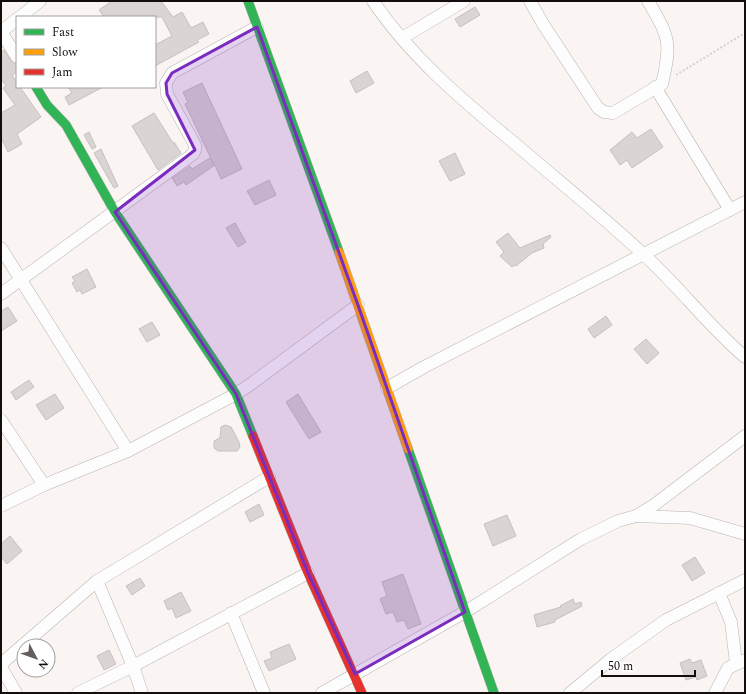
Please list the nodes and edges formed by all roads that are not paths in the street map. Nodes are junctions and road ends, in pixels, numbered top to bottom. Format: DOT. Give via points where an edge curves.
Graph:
graph roads {
  1 [pos="40,1"];
  2 [pos="248,1"];
  3 [pos="373,1"];
  4 [pos="464,1"];
  5 [pos="530,1"];
  6 [pos="648,1"];
  7 [pos="21,16"];
  8 [pos="16,20"];
  9 [pos="257,27"];
  10 [pos="1,32"];
  11 [pos="402,38"];
  12 [pos="16,55"];
  13 [pos="658,85"];
  14 [pos="37,88"];
  15 [pos="745,202"];
  16 [pos="730,210"];
  17 [pos="115,212"];
  18 [pos="1,248"];
  19 [pos="644,255"];
  20 [pos="22,280"];
  21 [pos="1,294"];
  22 [pos="358,305"];
  23 [pos="745,357"];
  24 [pos="387,388"];
  25 [pos="236,394"];
  26 [pos="1,420"];
  27 [pos="745,436"];
  28 [pos="128,451"];
  29 [pos="269,477"];
  30 [pos="44,485"];
  31 [pos="1,506"];
  32 [pos="636,516"];
  33 [pos="745,534"];
  34 [pos="308,573"];
  35 [pos="745,580"];
  36 [pos="96,581"];
  37 [pos="719,593"];
  38 [pos="465,612"];
  39 [pos="231,613"];
  40 [pos="741,662"];
  41 [pos="1,664"];
  42 [pos="133,666"];
  43 [pos="1,667"];
  44 [pos="355,674"];
  45 [pos="16,693"];
  46 [pos="78,693"];
  47 [pos="142,693"];
  48 [pos="264,693"];
  49 [pos="322,693"];
  50 [pos="362,693"];
  51 [pos="494,693"];
  52 [pos="570,693"];
  53 [pos="715,693"];
  1 -- 7 [label="street"];
  2 -- 9 [label="main road"];
  3 -- 11 [label="street" via="389,25"];
  4 -- 11 [label="street"];
  5 -- 13 [label="street" via="542,24 601,110 613,113"];
  6 -- 13 [label="street" via="664,29 668,47"];
  8 -- 10 [label="street"];
  9 -- 17 [label="street" via="172,73 166,83 167,94 196,150"];
  9 -- 22 [label="main road"];
  10 -- 12 [label="street"];
  11 -- 19 [label="street" via="457,96"];
  13 -- 16 [label="street"];
  14 -- 17 [label="main road" via="47,105 66,125"];
  15 -- 16 [label="street"];
  16 -- 19 [label="street"];
  17 -- 20 [label="street"];
  17 -- 25 [label="main road"];
  18 -- 20 [label="street"];
  19 -- 23 [label="street" via="711,326"];
  19 -- 24 [label="street"];
  20 -- 21 [label="street"];
  20 -- 28 [label="street"];
  22 -- 24 [label="main road"];
  22 -- 25 [label="street"];
  24 -- 38 [label="main road"];
  25 -- 28 [label="street"];
  25 -- 29 [label="main road"];
  26 -- 30 [label="street"];
  27 -- 32 [label="street"];
  28 -- 30 [label="street"];
  29 -- 34 [label="main road"];
  29 -- 36 [label="street"];
  30 -- 31 [label="street"];
  32 -- 33 [label="street" via="690,518"];
  32 -- 38 [label="street" via="618,521 581,539"];
  34 -- 39 [label="street"];
  34 -- 44 [label="main road"];
  35 -- 37 [label="street"];
  36 -- 41 [label="street"];
  36 -- 42 [label="street"];
  37 -- 40 [label="street" via="731,622"];
  37 -- 52 [label="street" via="659,624"];
  38 -- 44 [label="street"];
  38 -- 51 [label="main road"];
  39 -- 42 [label="street"];
  39 -- 48 [label="street"];
  40 -- 53 [label="street" via="728,668"];
  42 -- 46 [label="street"];
  42 -- 47 [label="street"];
  43 -- 45 [label="street"];
  44 -- 49 [label="street"];
  44 -- 50 [label="main road"];
}
